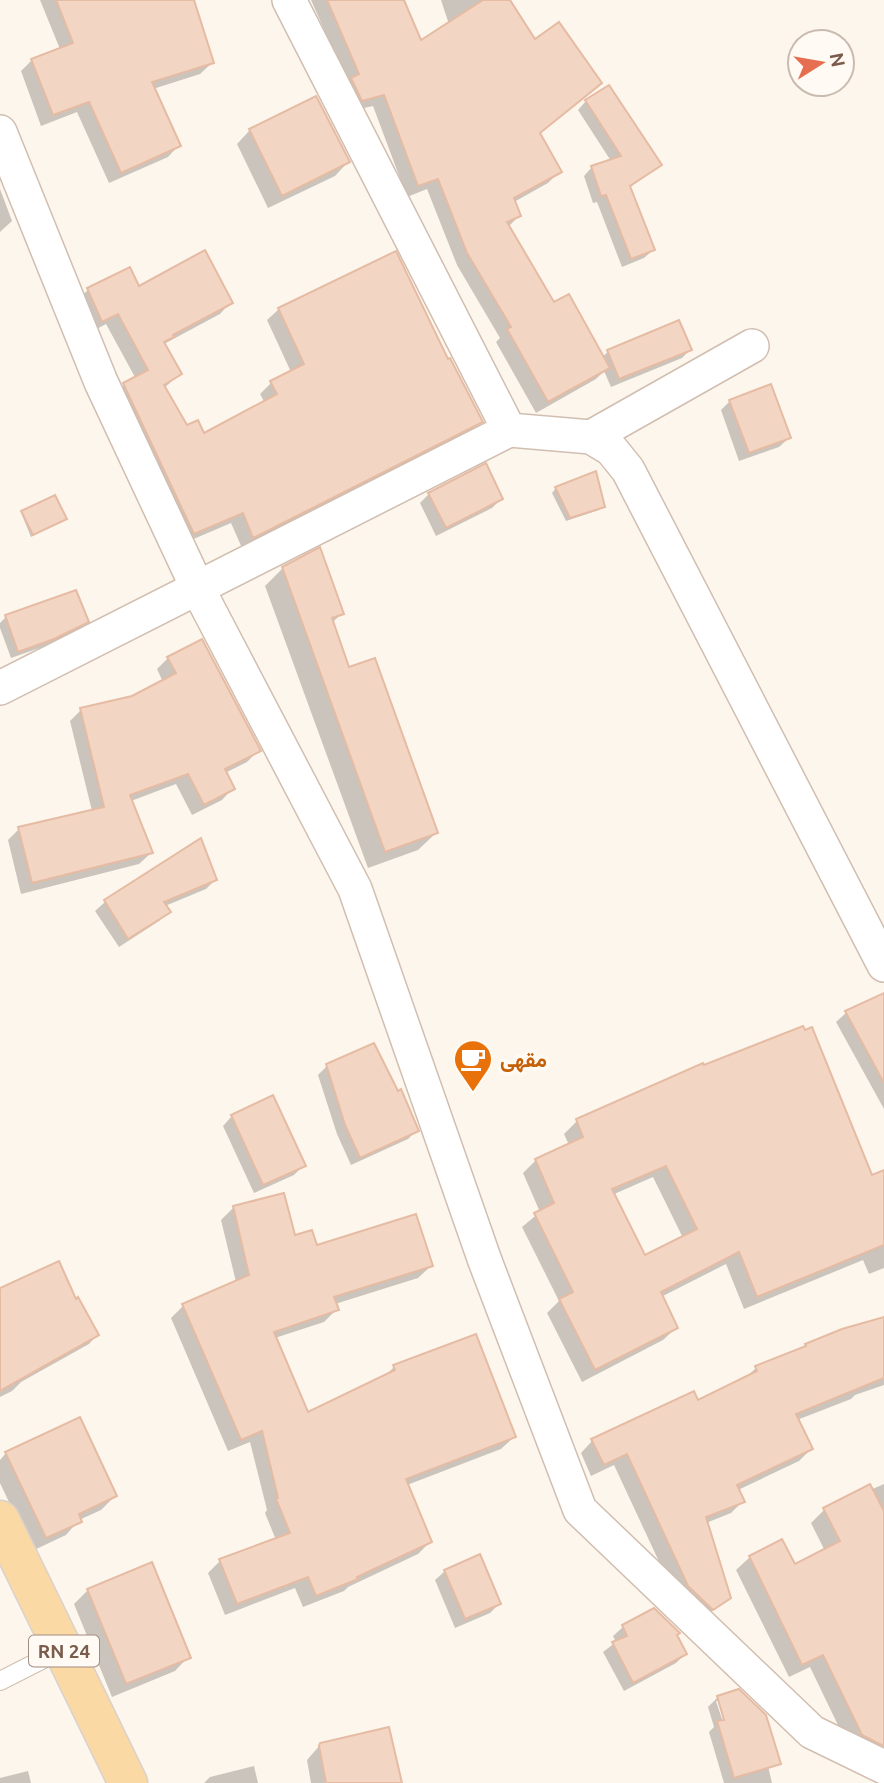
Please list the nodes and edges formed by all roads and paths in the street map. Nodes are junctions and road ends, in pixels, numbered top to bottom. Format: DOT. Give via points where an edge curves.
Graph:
graph roads {
  1 [pos="289,0"];
  2 [pos="0,132"];
  3 [pos="752,346"];
  4 [pos="509,430"];
  5 [pos="591,437"];
  6 [pos="198,589"];
  7 [pos="0,688"];
  8 [pos="884,965"];
  9 [pos="0,1520"];
  10 [pos="63,1648"];
  11 [pos="0,1681"];
  12 [pos="884,1767"];
  13 [pos="128,1783"];
  1 -- 4 [label="street"];
  2 -- 6 [label="street" via="101,382"];
  3 -- 5 [label="street"];
  4 -- 5 [label="street"];
  4 -- 6 [label="street"];
  5 -- 8 [label="street" via="611,449 628,470"];
  6 -- 7 [label="street"];
  6 -- 12 [label="street" via="355,889 485,1261 580,1510 812,1732"];
  9 -- 10 [label="main road, RN 24"];
  10 -- 11 [label="lane"];
  10 -- 13 [label="main road, RN 24"];
}
